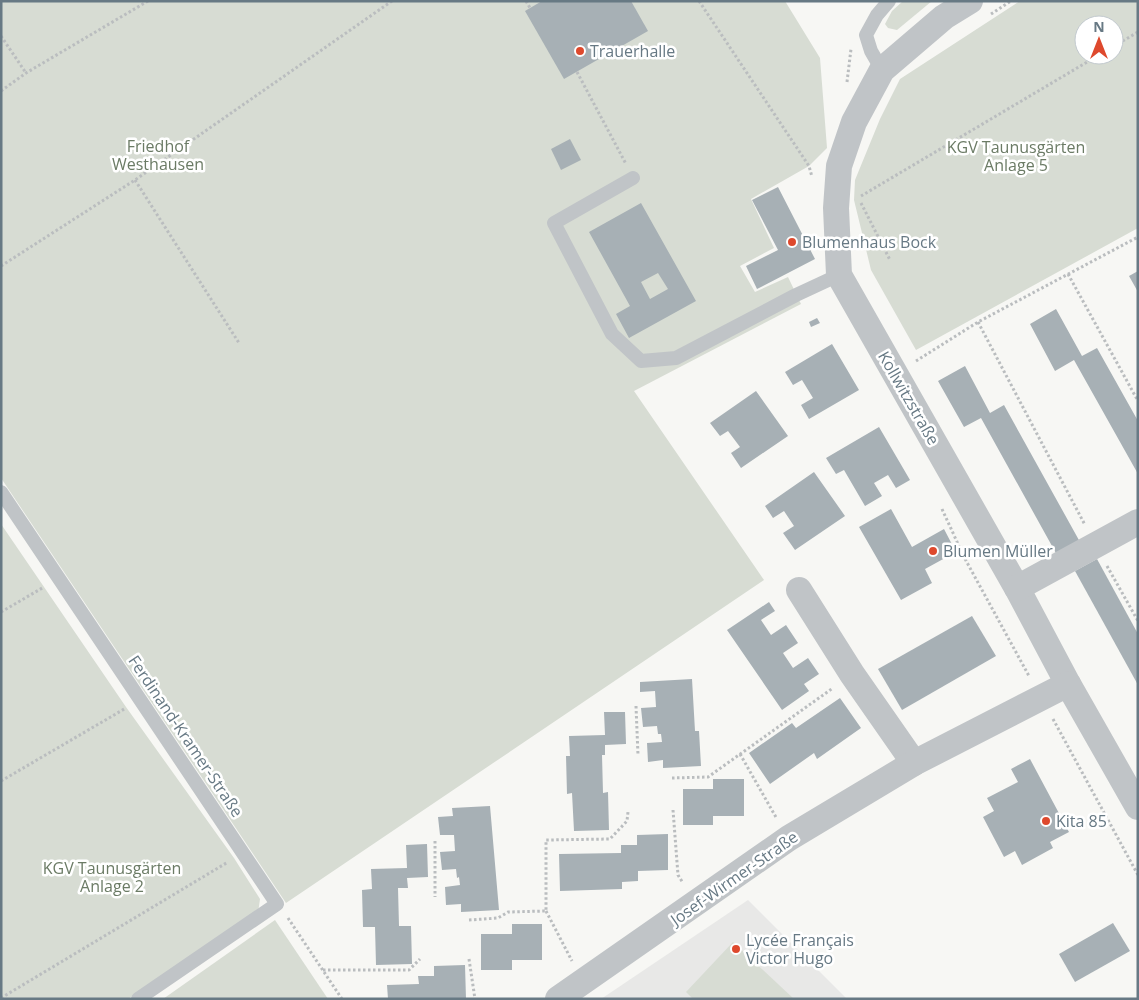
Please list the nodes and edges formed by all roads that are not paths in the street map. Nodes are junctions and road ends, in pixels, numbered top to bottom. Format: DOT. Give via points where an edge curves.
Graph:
graph roads {
  1 [pos="889,1"];
  2 [pos="978,9"];
  3 [pos="882,70"];
  4 [pos="634,178"];
  5 [pos="839,275"];
  6 [pos="1,492"];
  7 [pos="1138,522"];
  8 [pos="1017,588"];
  9 [pos="799,590"];
  10 [pos="1068,684"];
  11 [pos="914,763"];
  12 [pos="1138,807"];
  13 [pos="138,999"];
  14 [pos="558,999"];
  1 -- 3 [label="lane" via="866,35"];
  2 -- 3 [label="street, Kollwitzstraße" via="944,17"];
  3 -- 5 [label="street, Kollwitzstraße" via="854,122 839,166 836,208"];
  4 -- 5 [label="lane" via="554,223 612,334 641,361 676,358"];
  5 -- 8 [label="street, Kollwitzstraße"];
  6 -- 13 [label="lane, Ferdinand-Kramer-Straße" via="277,904"];
  7 -- 8 [label="street"];
  8 -- 10 [label="street, Kollwitzstraße"];
  9 -- 11 [label="street"];
  10 -- 11 [label="street, Josef-Wirmer-Straße"];
  10 -- 12 [label="street, Kollwitzstraße"];
  11 -- 14 [label="street, Josef-Wirmer-Straße" via="789,838"];
}
